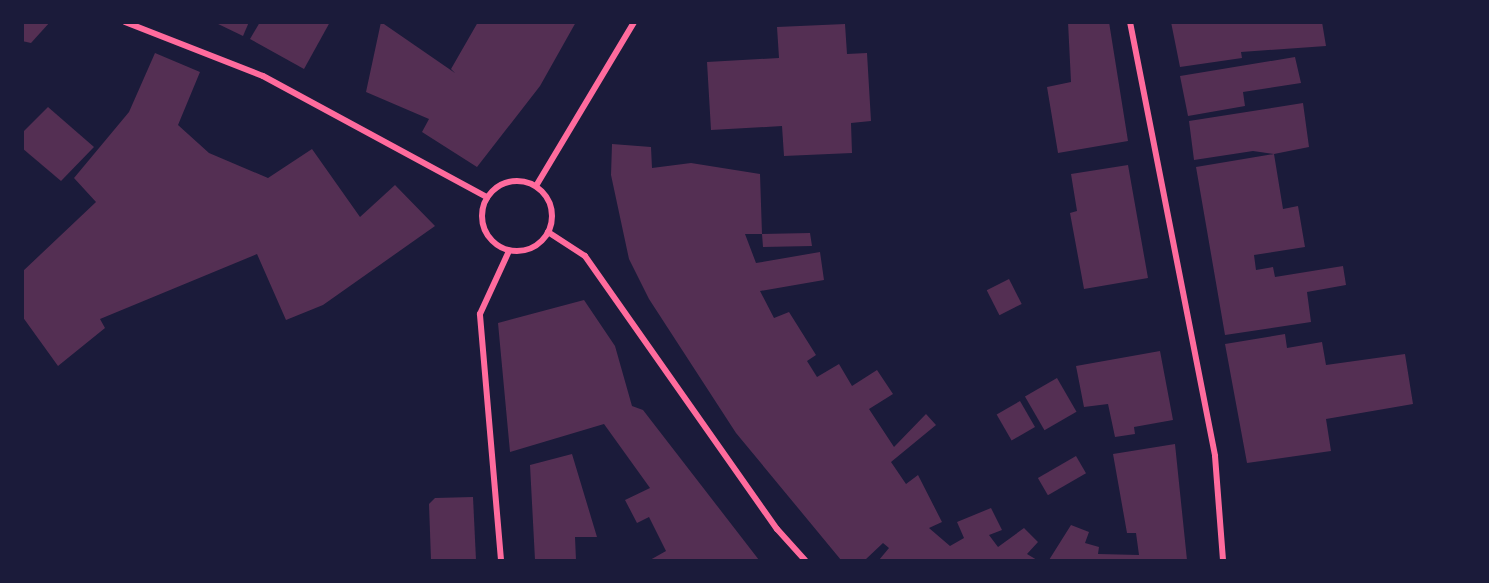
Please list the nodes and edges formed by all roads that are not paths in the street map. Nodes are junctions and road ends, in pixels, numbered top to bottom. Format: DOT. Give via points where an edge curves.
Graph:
graph roads {
  1 [pos="124,22"];
  2 [pos="634,22"];
  3 [pos="1130,22"];
  4 [pos="536,186"];
  5 [pos="487,196"];
  6 [pos="548,232"];
  7 [pos="509,251"];
  8 [pos="501,561"];
  9 [pos="805,561"];
  10 [pos="1222,561"];
  1 -- 5 [label="street" via="263,76"];
  2 -- 4 [label="street"];
  3 -- 10 [label="street" via="1215,456"];
  4 -- 5 [label="street" via="511,180"];
  4 -- 6 [label="street" via="553,213"];
  5 -- 7 [label="street" via="483,226 489,238"];
  6 -- 7 [label="street" via="532,249"];
  6 -- 9 [label="street" via="585,256 777,529"];
  7 -- 8 [label="street" via="480,314"];
}
